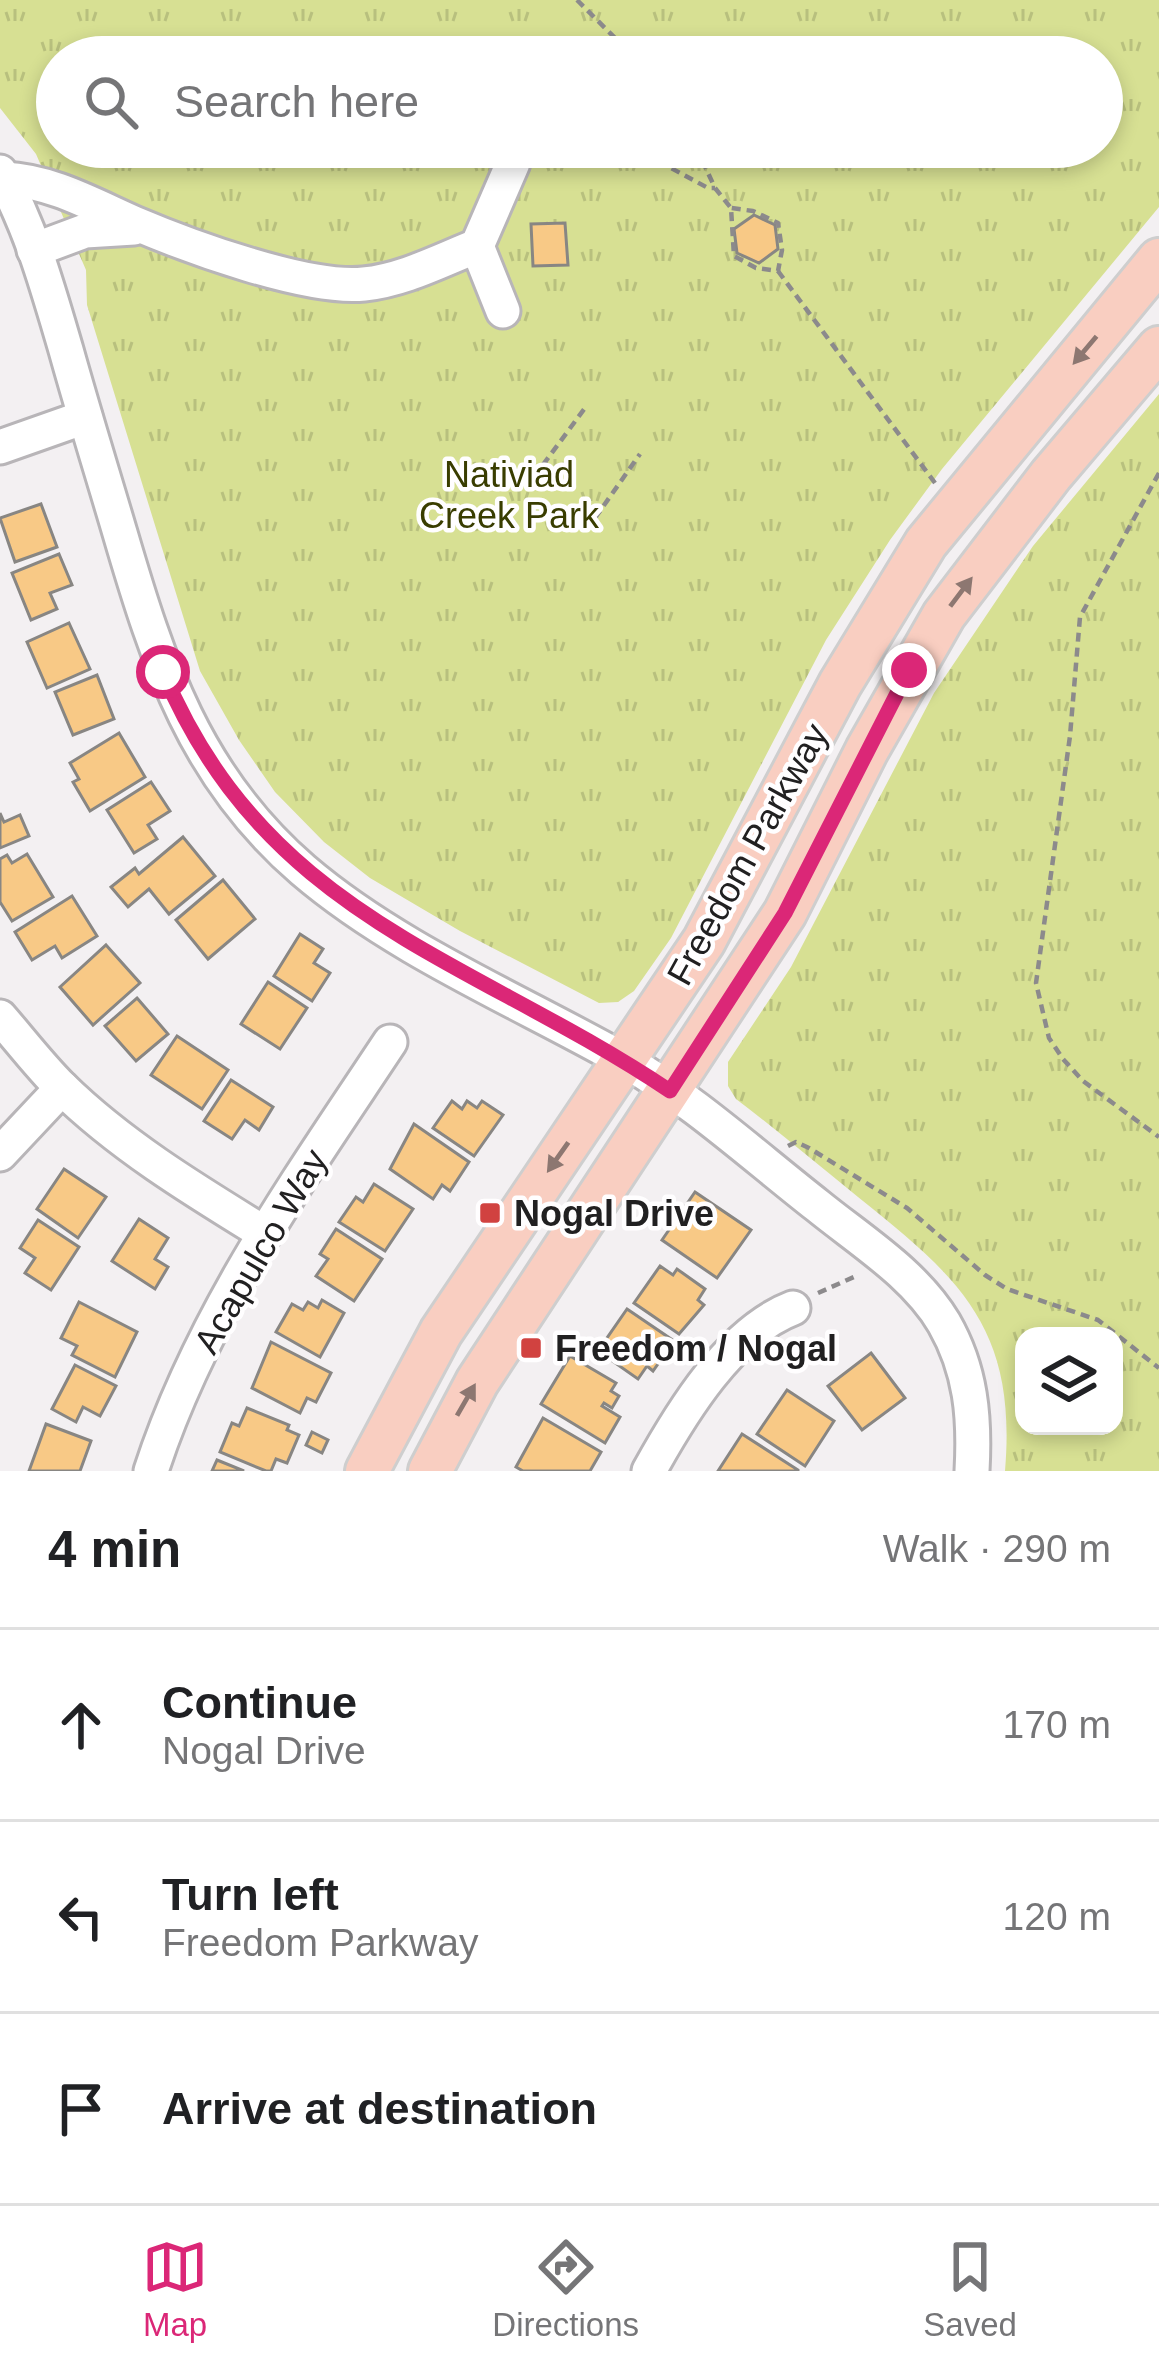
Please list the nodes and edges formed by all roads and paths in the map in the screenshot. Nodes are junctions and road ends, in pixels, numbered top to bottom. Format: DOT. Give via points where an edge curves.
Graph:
graph roads {
  1 [pos="578,0"];
  2 [pos="613,36"];
  3 [pos="511,168"];
  4 [pos="670,168"];
  5 [pos="706,168"];
  6 [pos="2,175"];
  7 [pos="715,188"];
  8 [pos="731,208"];
  9 [pos="148,229"];
  10 [pos="477,246"];
  11 [pos="34,250"];
  12 [pos="1159,260"];
  13 [pos="778,271"];
  14 [pos="503,311"];
  15 [pos="1159,348"];
  16 [pos="585,408"];
  17 [pos="85,416"];
  18 [pos="0,447"];
  19 [pos="640,454"];
  20 [pos="1159,473"];
  21 [pos="534,477"];
  22 [pos="956,504"];
  23 [pos="595,518"];
  24 [pos="0,1017"];
  25 [pos="390,1042"];
  26 [pos="625,1060"];
  27 [pos="62,1088"];
  28 [pos="670,1091"];
  29 [pos="1159,1137"];
  30 [pos="788,1146"];
  31 [pos="0,1154"];
  32 [pos="264,1233"];
  33 [pos="856,1276"];
  34 [pos="793,1308"];
  35 [pos="1159,1368"];
  36 [pos="151,1471"];
  37 [pos="367,1471"];
  38 [pos="430,1471"];
  39 [pos="649,1471"];
  40 [pos="972,1471"];
  1 -- 2 [label="path"];
  3 -- 10 [label="street"];
  4 -- 7 [label="path"];
  5 -- 7 [label="path"];
  6 -- 9 [label="street" via="42,182"];
  6 -- 11 [label="street"];
  7 -- 8 [label="path"];
  8 -- 13 [label="path" via="734,256"];
  8 -- 13 [label="path" via="778,223"];
  9 -- 10 [label="street" via="218,256 359,285"];
  9 -- 11 [label="street" via="97,228"];
  10 -- 14 [label="street"];
  11 -- 17 [label="street"];
  12 -- 22 [label="main road, Freedom Parkway, one-way"];
  13 -- 22 [label="path"];
  28 -- 15 [label="main road, Freedom Parkway, one-way" via="785,913 944,615"];
  16 -- 21 [label="path"];
  17 -- 18 [label="street"];
  17 -- 26 [label="street" via="163,672 233,796 340,899"];
  19 -- 23 [label="path"];
  20 -- 29 [label="path" via="1080,617 1036,982 1049,1038 1063,1059"];
  22 -- 26 [label="main road, Freedom Parkway" via="881,613 704,941"];
  24 -- 27 [label="street"];
  25 -- 32 [label="street, Acapulco Way"];
  26 -- 28 [label="street"];
  26 -- 37 [label="main road, Freedom Parkway, one-way" via="441,1332"];
  27 -- 31 [label="street"];
  27 -- 32 [label="street"];
  38 -- 28 [label="main road, Freedom Parkway, one-way" via="477,1382"];
  28 -- 40 [label="street" via="903,1274 942,1319 974,1408"];
  30 -- 35 [label="path" via="809,1148 908,1208 1007,1289 1097,1320"];
  32 -- 36 [label="street, Acapulco Way" via="200,1351"];
  33 -- 34 [label="path"];
  34 -- 39 [label="street" via="757,1325 730,1352"];
}
